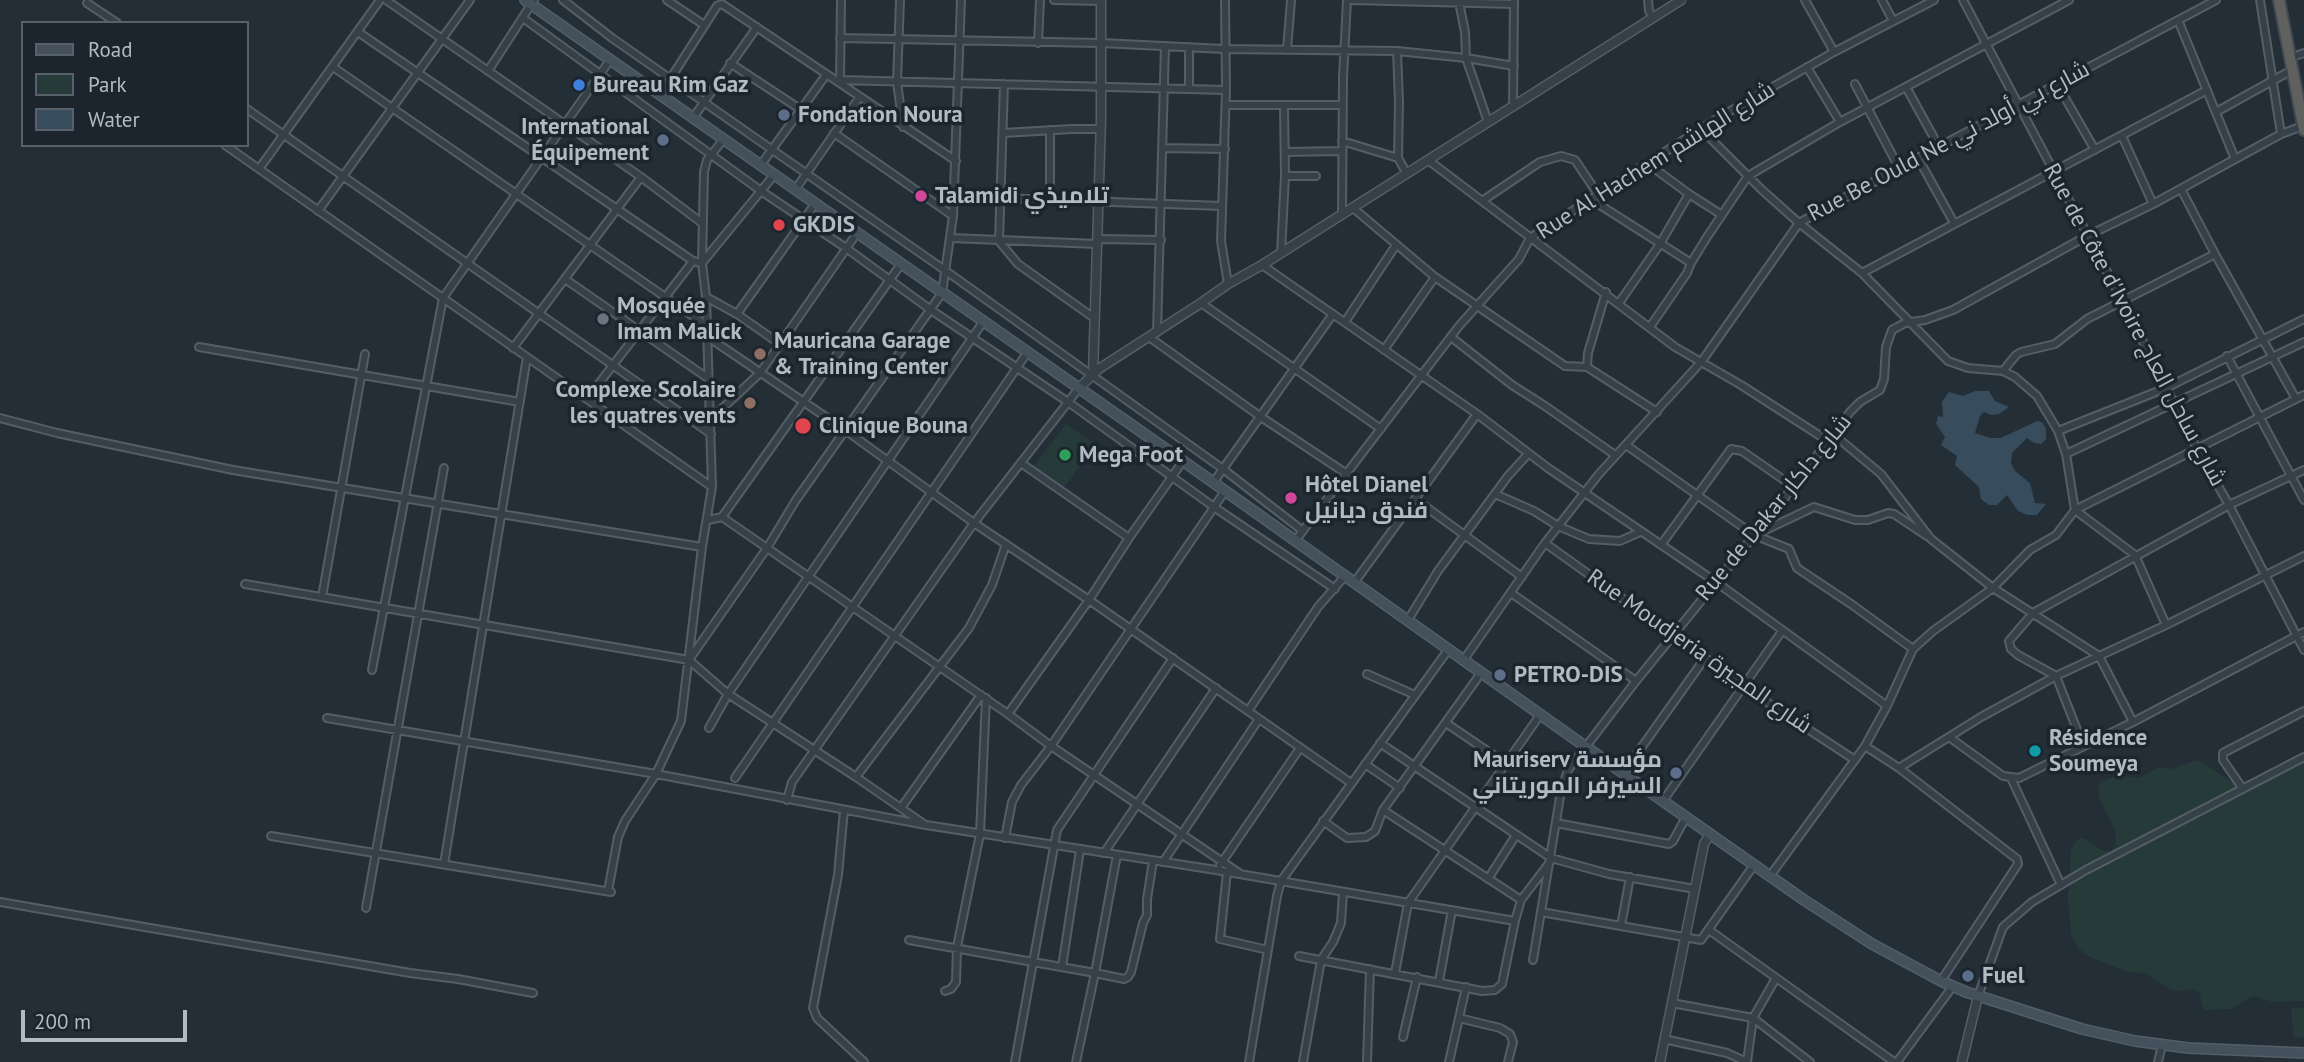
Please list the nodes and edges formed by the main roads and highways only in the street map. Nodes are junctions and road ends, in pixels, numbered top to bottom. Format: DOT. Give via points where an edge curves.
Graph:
graph roads {
  1 [pos="2279,0"];
  2 [pos="530,2"];
  3 [pos="2304,128"];
  4 [pos="2304,1053"];
  1 -- 3 [label="highway"];
  2 -- 4 [label="main road" via="1872,944 1953,986 2082,1029 2162,1045"];
}
